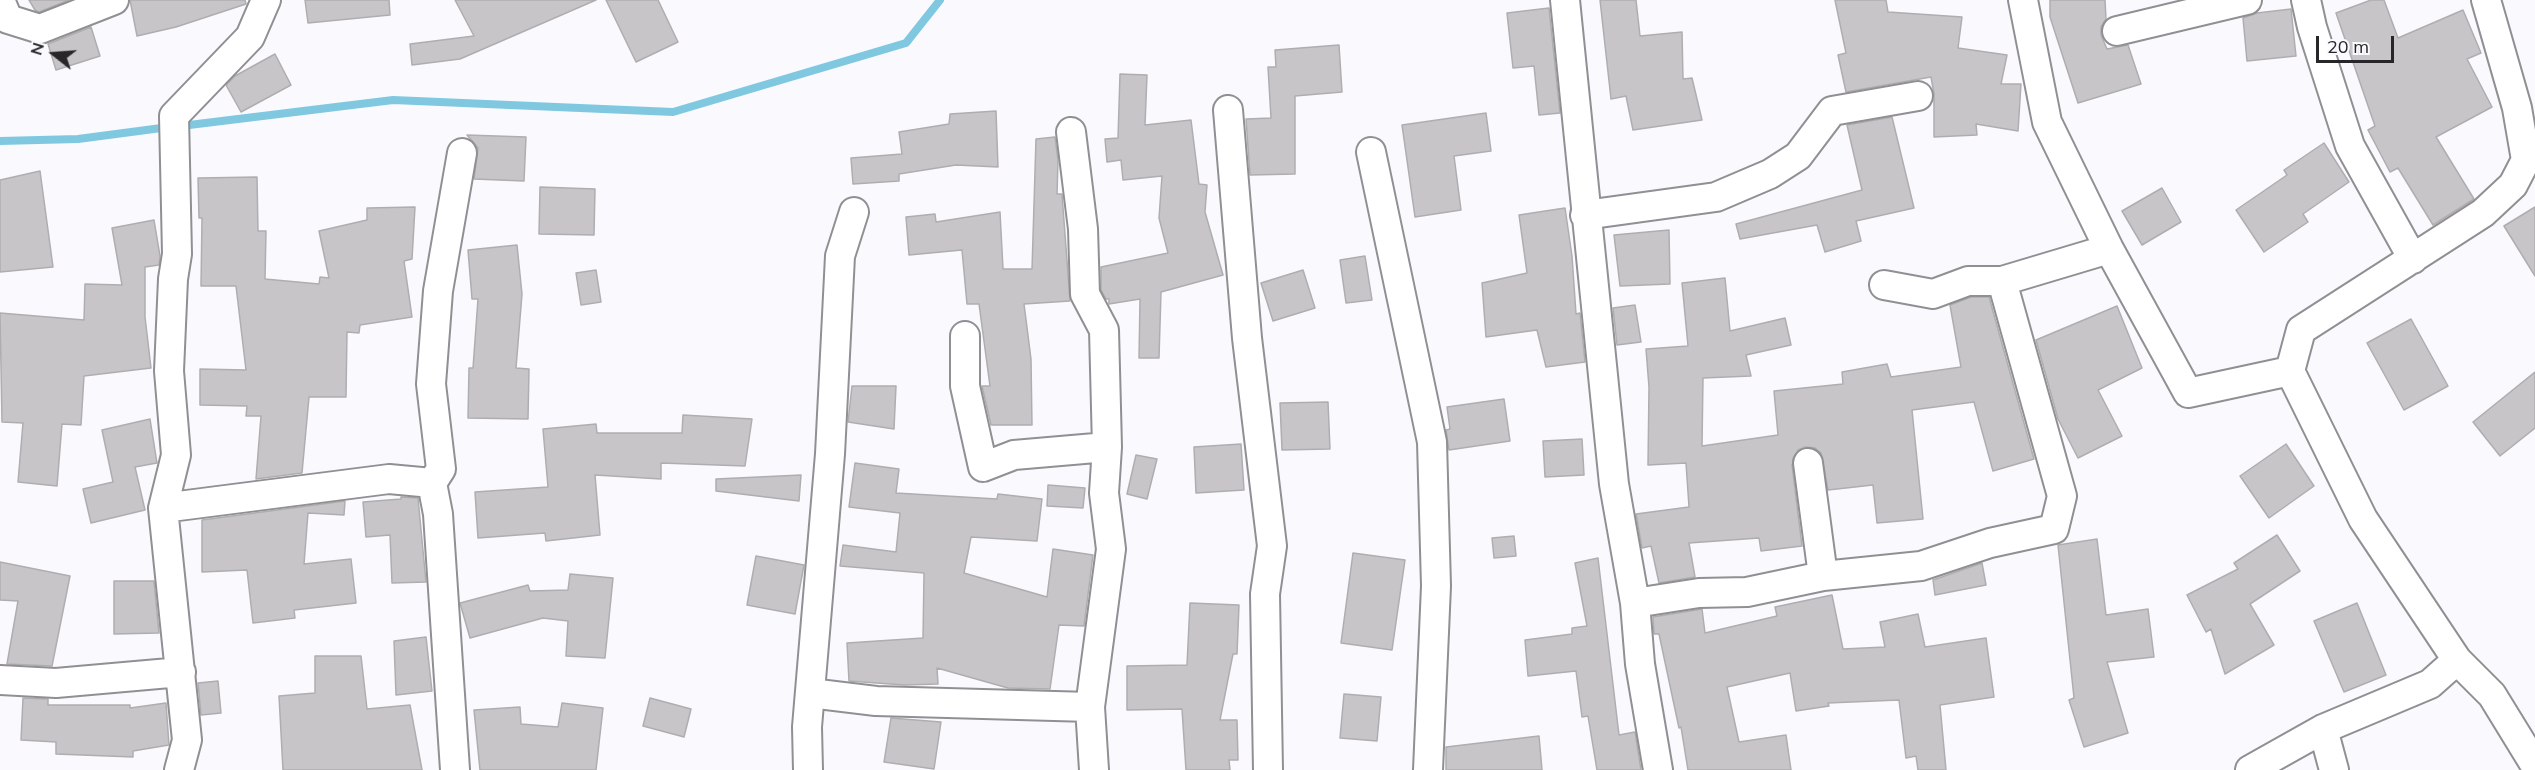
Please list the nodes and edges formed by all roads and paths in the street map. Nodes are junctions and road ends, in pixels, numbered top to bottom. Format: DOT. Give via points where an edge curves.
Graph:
graph roads {
  1 [pos="0,0"];
  2 [pos="114,0"];
  3 [pos="266,0"];
  4 [pos="1565,0"];
  5 [pos="2023,0"];
  6 [pos="2247,0"];
  7 [pos="2306,0"];
  8 [pos="2486,0"];
  9 [pos="2117,31"];
  10 [pos="1918,96"];
  11 [pos="1228,110"];
  12 [pos="1071,132"];
  13 [pos="1371,152"];
  14 [pos="462,153"];
  15 [pos="2530,160"];
  16 [pos="854,212"];
  17 [pos="1585,215"];
  18 [pos="2109,249"];
  19 [pos="2413,259"];
  20 [pos="2002,281"];
  21 [pos="1884,285"];
  22 [pos="965,336"];
  23 [pos="2290,370"];
  24 [pos="1107,447"];
  25 [pos="1808,463"];
  26 [pos="432,483"];
  27 [pos="164,508"];
  28 [pos="1823,576"];
  29 [pos="1635,603"];
  30 [pos="2457,660"];
  31 [pos="181,672"];
  32 [pos="0,680"];
  33 [pos="810,693"];
  34 [pos="1090,707"];
  35 [pos="2323,729"];
  36 [pos="2535,765"];
  37 [pos="179,770"];
  38 [pos="454,770"];
  39 [pos="808,770"];
  40 [pos="1094,770"];
  41 [pos="1268,770"];
  42 [pos="1428,770"];
  43 [pos="1658,770"];
  44 [pos="2250,770"];
  45 [pos="2334,770"];
  1 -- 2 [label="street" via="8,19 40,29"];
  3 -- 27 [label="street" via="250,37 174,116 177,254 169,371 176,455"];
  4 -- 17 [label="street"];
  5 -- 18 [label="street" via="2047,122"];
  6 -- 9 [label="street"];
  7 -- 19 [label="street" via="2350,146"];
  8 -- 15 [label="street"];
  10 -- 17 [label="street" via="1832,111 1798,156 1770,174 1716,197"];
  11 -- 41 [label="street" via="1247,338 1272,546 1265,594"];
  12 -- 24 [label="street" via="1083,229 1085,294 1104,330"];
  13 -- 42 [label="street" via="1432,442 1436,586"];
  14 -- 26 [label="street" via="438,291 431,384 441,469"];
  15 -- 19 [label="street" via="2513,185 2482,213"];
  16 -- 33 [label="street" via="840,256 830,454"];
  17 -- 29 [label="street" via="1614,484"];
  18 -- 20 [label="street"];
  18 -- 23 [label="street" via="2188,393"];
  19 -- 23 [label="street" via="2301,330"];
  20 -- 21 [label="street" via="1968,281 1933,294"];
  20 -- 28 [label="street" via="2062,496 2054,529 1990,543 1921,566"];
  22 -- 24 [label="street" via="965,386 983,467 1014,455"];
  23 -- 30 [label="street" via="2362,519"];
  24 -- 34 [label="street" via="1104,493 1111,549"];
  25 -- 28 [label="street"];
  26 -- 27 [label="street" via="389,479"];
  26 -- 38 [label="street" via="438,514"];
  27 -- 31 [label="street"];
  28 -- 29 [label="street" via="1747,592 1699,593"];
  29 -- 43 [label="street" via="1640,664"];
  30 -- 35 [label="street" via="2430,684"];
  30 -- 36 [label="street" via="2492,695"];
  31 -- 32 [label="street" via="56,682"];
  31 -- 37 [label="street" via="187,740"];
  33 -- 34 [label="street" via="876,701"];
  33 -- 39 [label="street"];
  34 -- 40 [label="street"];
  35 -- 44 [label="street"];
  35 -- 45 [label="street"];
}
